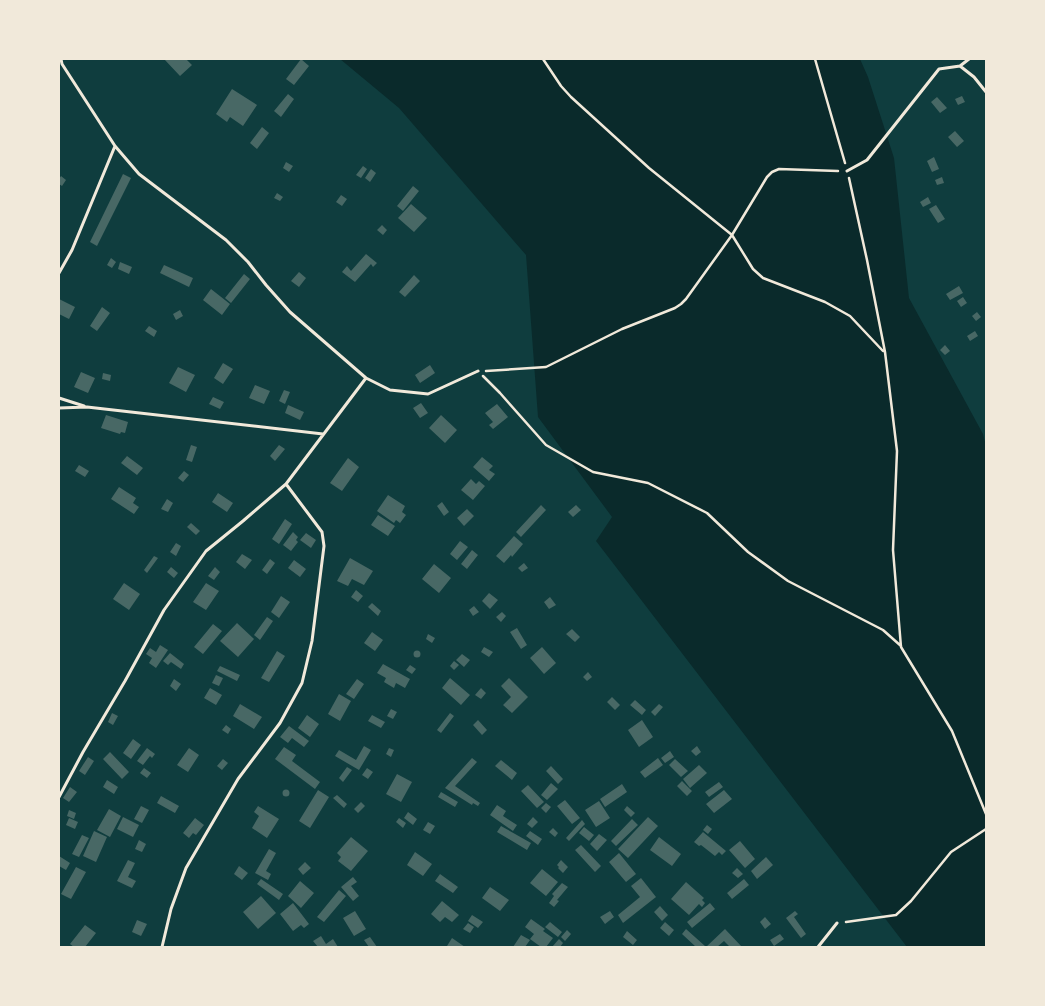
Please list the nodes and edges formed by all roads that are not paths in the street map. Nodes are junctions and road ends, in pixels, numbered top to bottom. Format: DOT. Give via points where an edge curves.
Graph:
graph roads {
  1 [pos="61,59"];
  2 [pos="969,59"];
  3 [pos="960,66"];
  4 [pos="986,92"];
  5 [pos="115,146"];
  6 [pos="848,171"];
  7 [pos="59,273"];
  8 [pos="478,372"];
  9 [pos="366,378"];
  10 [pos="59,398"];
  11 [pos="87,407"];
  12 [pos="59,408"];
  13 [pos="324,434"];
  14 [pos="286,484"];
  15 [pos="59,796"];
  16 [pos="837,923"];
  17 [pos="162,947"];
  18 [pos="818,947"];
  1 -- 5 [label="lane"];
  2 -- 3 [label="lane"];
  3 -- 4 [label="lane"];
  3 -- 6 [label="lane" via="939,69 867,160"];
  5 -- 7 [label="lane" via="72,250"];
  5 -- 9 [label="lane" via="139,174 226,240 290,312"];
  8 -- 9 [label="lane" via="428,394 390,390"];
  9 -- 13 [label="lane"];
  10 -- 11 [label="lane"];
  11 -- 12 [label="lane"];
  11 -- 13 [label="lane"];
  13 -- 14 [label="lane"];
  14 -- 15 [label="lane" via="206,551 164,610"];
  14 -- 17 [label="lane" via="322,532 324,546 312,641 302,683 280,723 238,779 186,868"];
  16 -- 18 [label="lane"];
}
